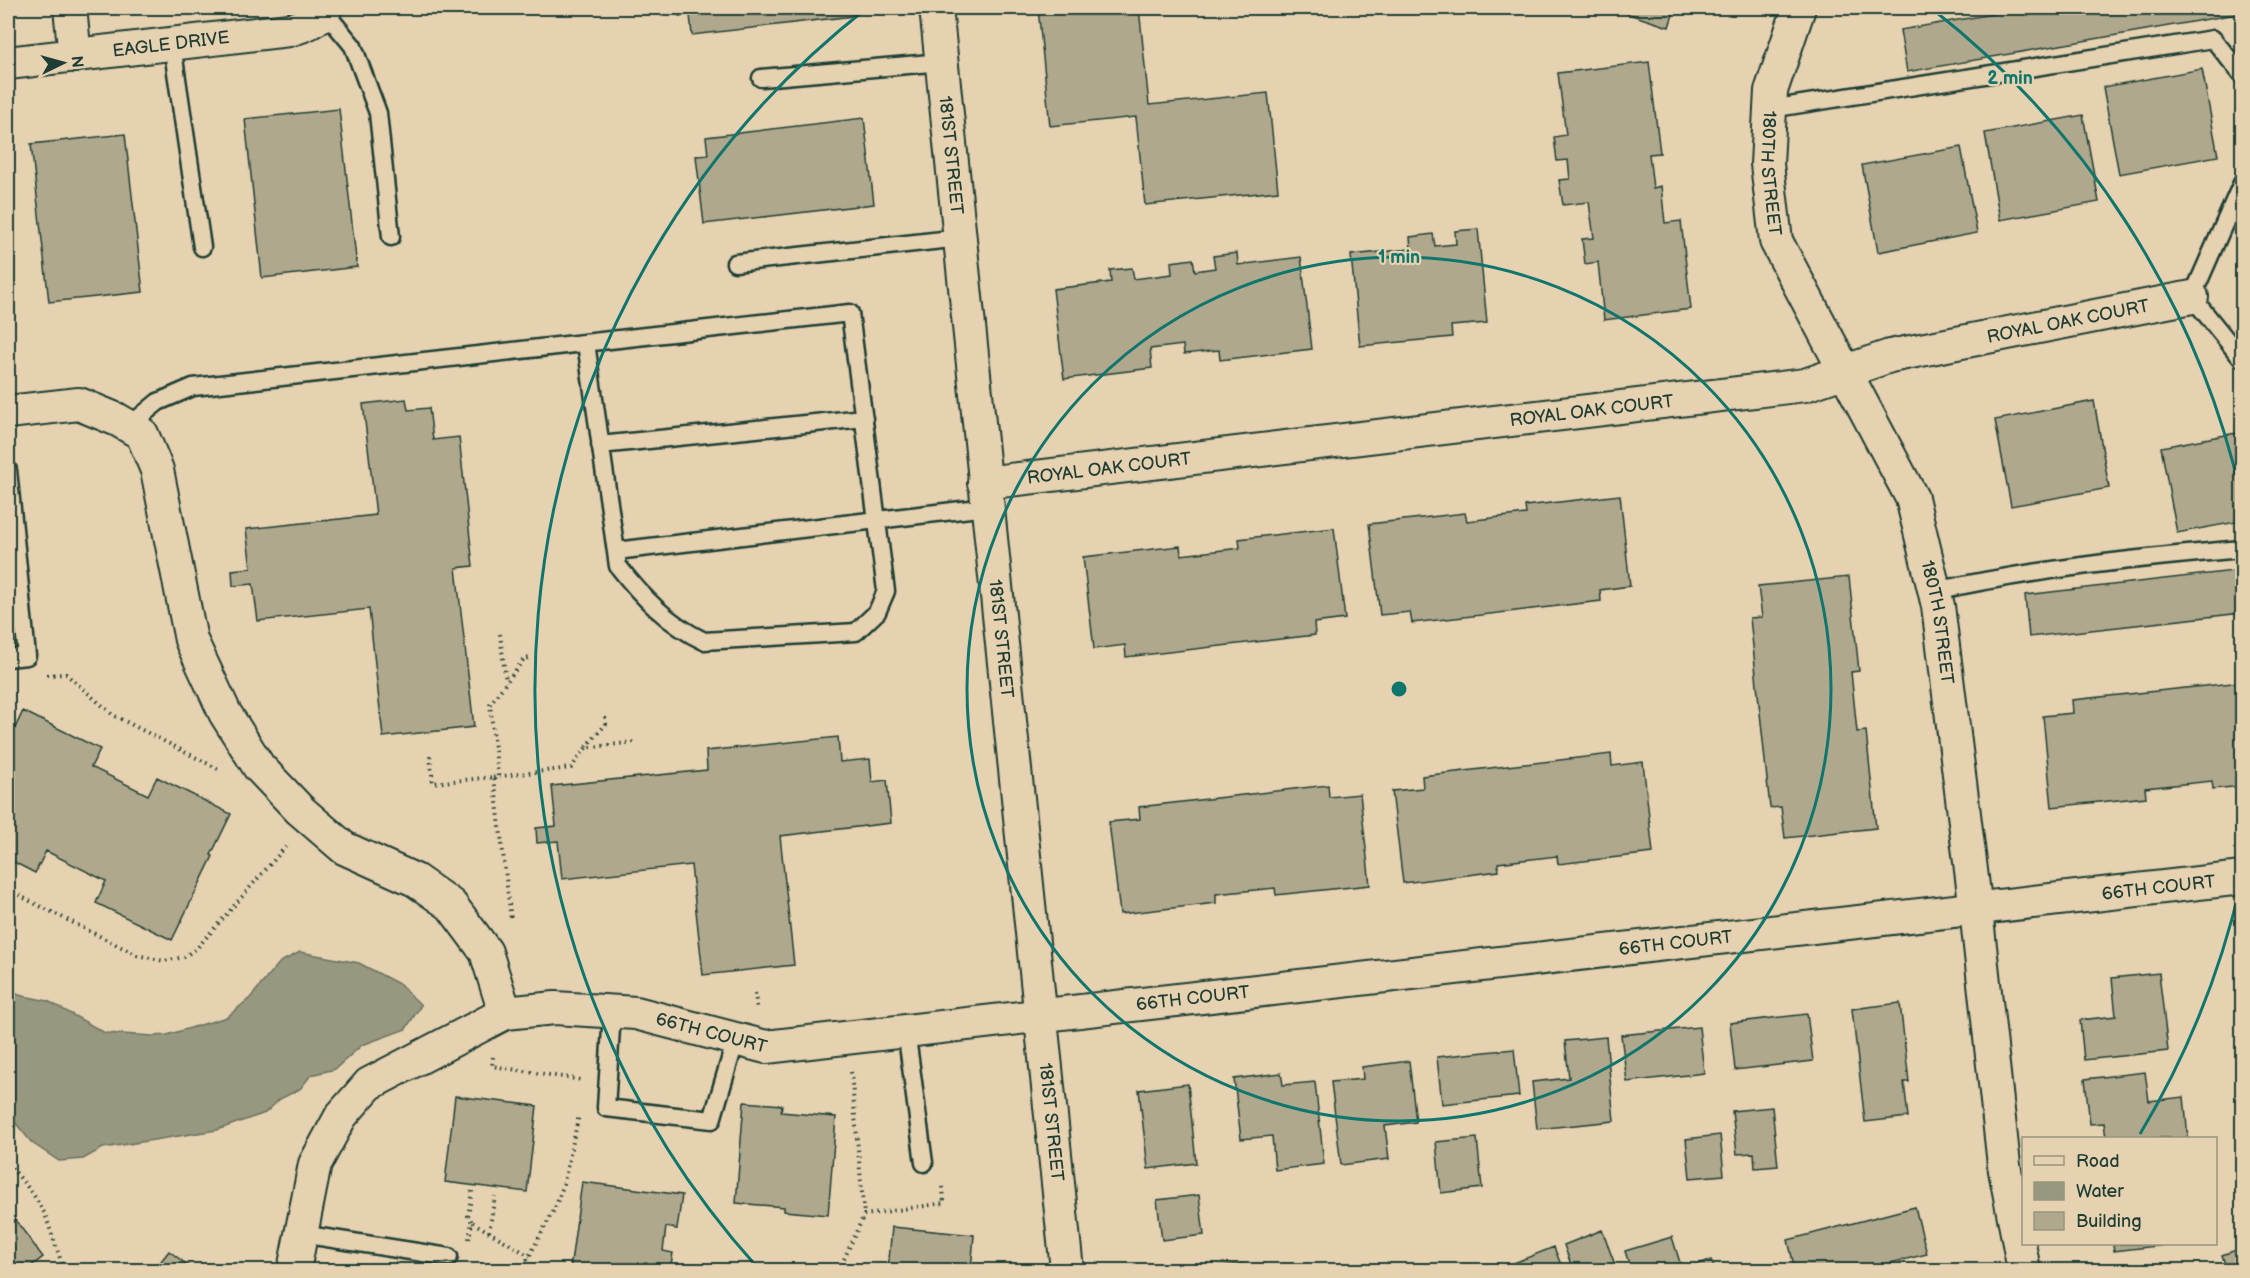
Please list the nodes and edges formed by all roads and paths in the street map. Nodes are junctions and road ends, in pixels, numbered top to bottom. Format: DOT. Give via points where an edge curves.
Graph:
graph roads {
  1 [pos="69,8"];
  2 [pos="936,8"];
  3 [pos="1799,8"];
  4 [pos="325,9"];
  5 [pos="172,45"];
  6 [pos="75,56"];
  7 [pos="942,62"];
  8 [pos="8,63"];
  9 [pos="2242,75"];
  10 [pos="761,78"];
  11 [pos="1770,110"];
  12 [pos="2242,183"];
  13 [pos="391,237"];
  14 [pos="960,238"];
  15 [pos="202,247"];
  16 [pos="735,263"];
  17 [pos="2192,297"];
  18 [pos="586,343"];
  19 [pos="2242,359"];
  20 [pos="1844,371"];
  21 [pos="8,412"];
  22 [pos="864,418"];
  23 [pos="129,426"];
  24 [pos="600,445"];
  25 [pos="8,470"];
  26 [pos="985,495"];
  27 [pos="877,520"];
  28 [pos="2242,549"];
  29 [pos="616,552"];
  30 [pos="1935,591"];
  31 [pos="500,634"];
  32 [pos="8,658"];
  33 [pos="530,658"];
  34 [pos="37,676"];
  35 [pos="506,683"];
  36 [pos="605,717"];
  37 [pos="634,742"];
  38 [pos="586,748"];
  39 [pos="430,756"];
  40 [pos="219,770"];
  41 [pos="498,776"];
  42 [pos="492,777"];
  43 [pos="289,842"];
  44 [pos="2242,878"];
  45 [pos="8,890"];
  46 [pos="1976,910"];
  47 [pos="511,920"];
  48 [pos="754,993"];
  49 [pos="612,1012"];
  50 [pos="505,1013"];
  51 [pos="757,1014"];
  52 [pos="1040,1015"];
  53 [pos="906,1030"];
  54 [pos="736,1039"];
  55 [pos="494,1047"];
  56 [pos="850,1063"];
  57 [pos="587,1080"];
  58 [pos="579,1115"];
  59 [pos="8,1163"];
  60 [pos="924,1163"];
  61 [pos="943,1186"];
  62 [pos="472,1191"];
  63 [pos="495,1196"];
  64 [pos="864,1215"];
  65 [pos="472,1222"];
  66 [pos="489,1232"];
  67 [pos="301,1233"];
  68 [pos="467,1248"];
  69 [pos="449,1257"];
  70 [pos="528,1258"];
  71 [pos="64,1270"];
  72 [pos="294,1270"];
  73 [pos="520,1270"];
  74 [pos="536,1270"];
  75 [pos="839,1270"];
  76 [pos="1067,1270"];
  77 [pos="2024,1270"];
  1 -- 6 [label="street"];
  2 -- 7 [label="street, 181ST STREET"];
  3 -- 11 [label="street, 180TH STREET" via="1771,91"];
  4 -- 5 [label="street, EAGLE DRIVE" via="307,24 289,30"];
  4 -- 13 [label="lane" via="352,46 378,113"];
  5 -- 6 [label="street, EAGLE DRIVE"];
  5 -- 15 [label="lane"];
  6 -- 8 [label="street, EAGLE DRIVE"];
  7 -- 10 [label="lane"];
  7 -- 14 [label="street, 181ST STREET"];
  9 -- 11 [label="lane" via="2213,39"];
  11 -- 20 [label="street, 180TH STREET" via="1767,164 1776,241"];
  12 -- 17 [label="lane"];
  14 -- 16 [label="lane"];
  14 -- 26 [label="street, 181ST STREET"];
  17 -- 19 [label="lane"];
  17 -- 20 [label="street, ROYAL OAK COURT" via="1890,356"];
  18 -- 22 [label="lane" via="850,313"];
  18 -- 23 [label="lane" via="193,387 158,402"];
  18 -- 24 [label="lane"];
  20 -- 26 [label="street, ROYAL OAK COURT" via="1805,386"];
  20 -- 30 [label="street, 180TH STREET" via="1912,498"];
  21 -- 23 [label="street" via="79,404"];
  22 -- 24 [label="lane"];
  22 -- 27 [label="lane"];
  23 -- 50 [label="street" via="142,434 157,470 191,640 225,713 259,767 344,849 415,880 451,905 486,952"];
  24 -- 29 [label="lane"];
  25 -- 32 [label="lane" via="27,656"];
  26 -- 27 [label="lane"];
  26 -- 52 [label="street, 181ST STREET"];
  27 -- 29 [label="lane"];
  27 -- 29 [label="lane" via="886,591 877,612 856,632 704,642 686,633 639,594 618,566"];
  28 -- 30 [label="lane" via="2003,577"];
  30 -- 46 [label="street, 180TH STREET"];
  31 -- 35 [label="path"];
  33 -- 35 [label="path" via="524,659"];
  34 -- 40 [label="path" via="66,674 113,715"];
  35 -- 41 [label="path" via="490,704"];
  36 -- 38 [label="path" via="606,724"];
  37 -- 38 [label="path"];
  38 -- 41 [label="path" via="571,768"];
  39 -- 42 [label="path" via="433,783"];
  41 -- 42 [label="path"];
  42 -- 47 [label="path"];
  43 -- 45 [label="path" via="198,947 184,957 164,962 137,955"];
  44 -- 46 [label="street, 66TH COURT"];
  46 -- 52 [label="street, 66TH COURT"];
  46 -- 77 [label="street, 180TH STREET" via="2004,1165"];
  48 -- 51 [label="path"];
  49 -- 50 [label="street, 66TH COURT" via="555,1008"];
  49 -- 54 [label="street, 66TH COURT" via="636,1013"];
  49 -- 54 [label="lane" via="606,1108 711,1120"];
  50 -- 67 [label="street, 66TH COURT" via="369,1084 341,1116 315,1164"];
  52 -- 53 [label="street, 66TH COURT"];
  52 -- 76 [label="street, 181ST STREET"];
  53 -- 54 [label="street, 66TH COURT" via="766,1047"];
  53 -- 60 [label="lane"];
  55 -- 57 [label="path" via="492,1066"];
  56 -- 64 [label="path"];
  58 -- 70 [label="path" via="555,1208"];
  59 -- 71 [label="path" via="45,1214"];
  61 -- 64 [label="path" via="944,1203"];
  62 -- 65 [label="path" via="468,1216"];
  63 -- 66 [label="path"];
  64 -- 75 [label="path"];
  65 -- 66 [label="path"];
  65 -- 68 [label="path"];
  66 -- 70 [label="path"];
  67 -- 69 [label="lane"];
  67 -- 72 [label="street, 66TH COURT"];
  70 -- 73 [label="path"];
  70 -- 74 [label="path"];
}
